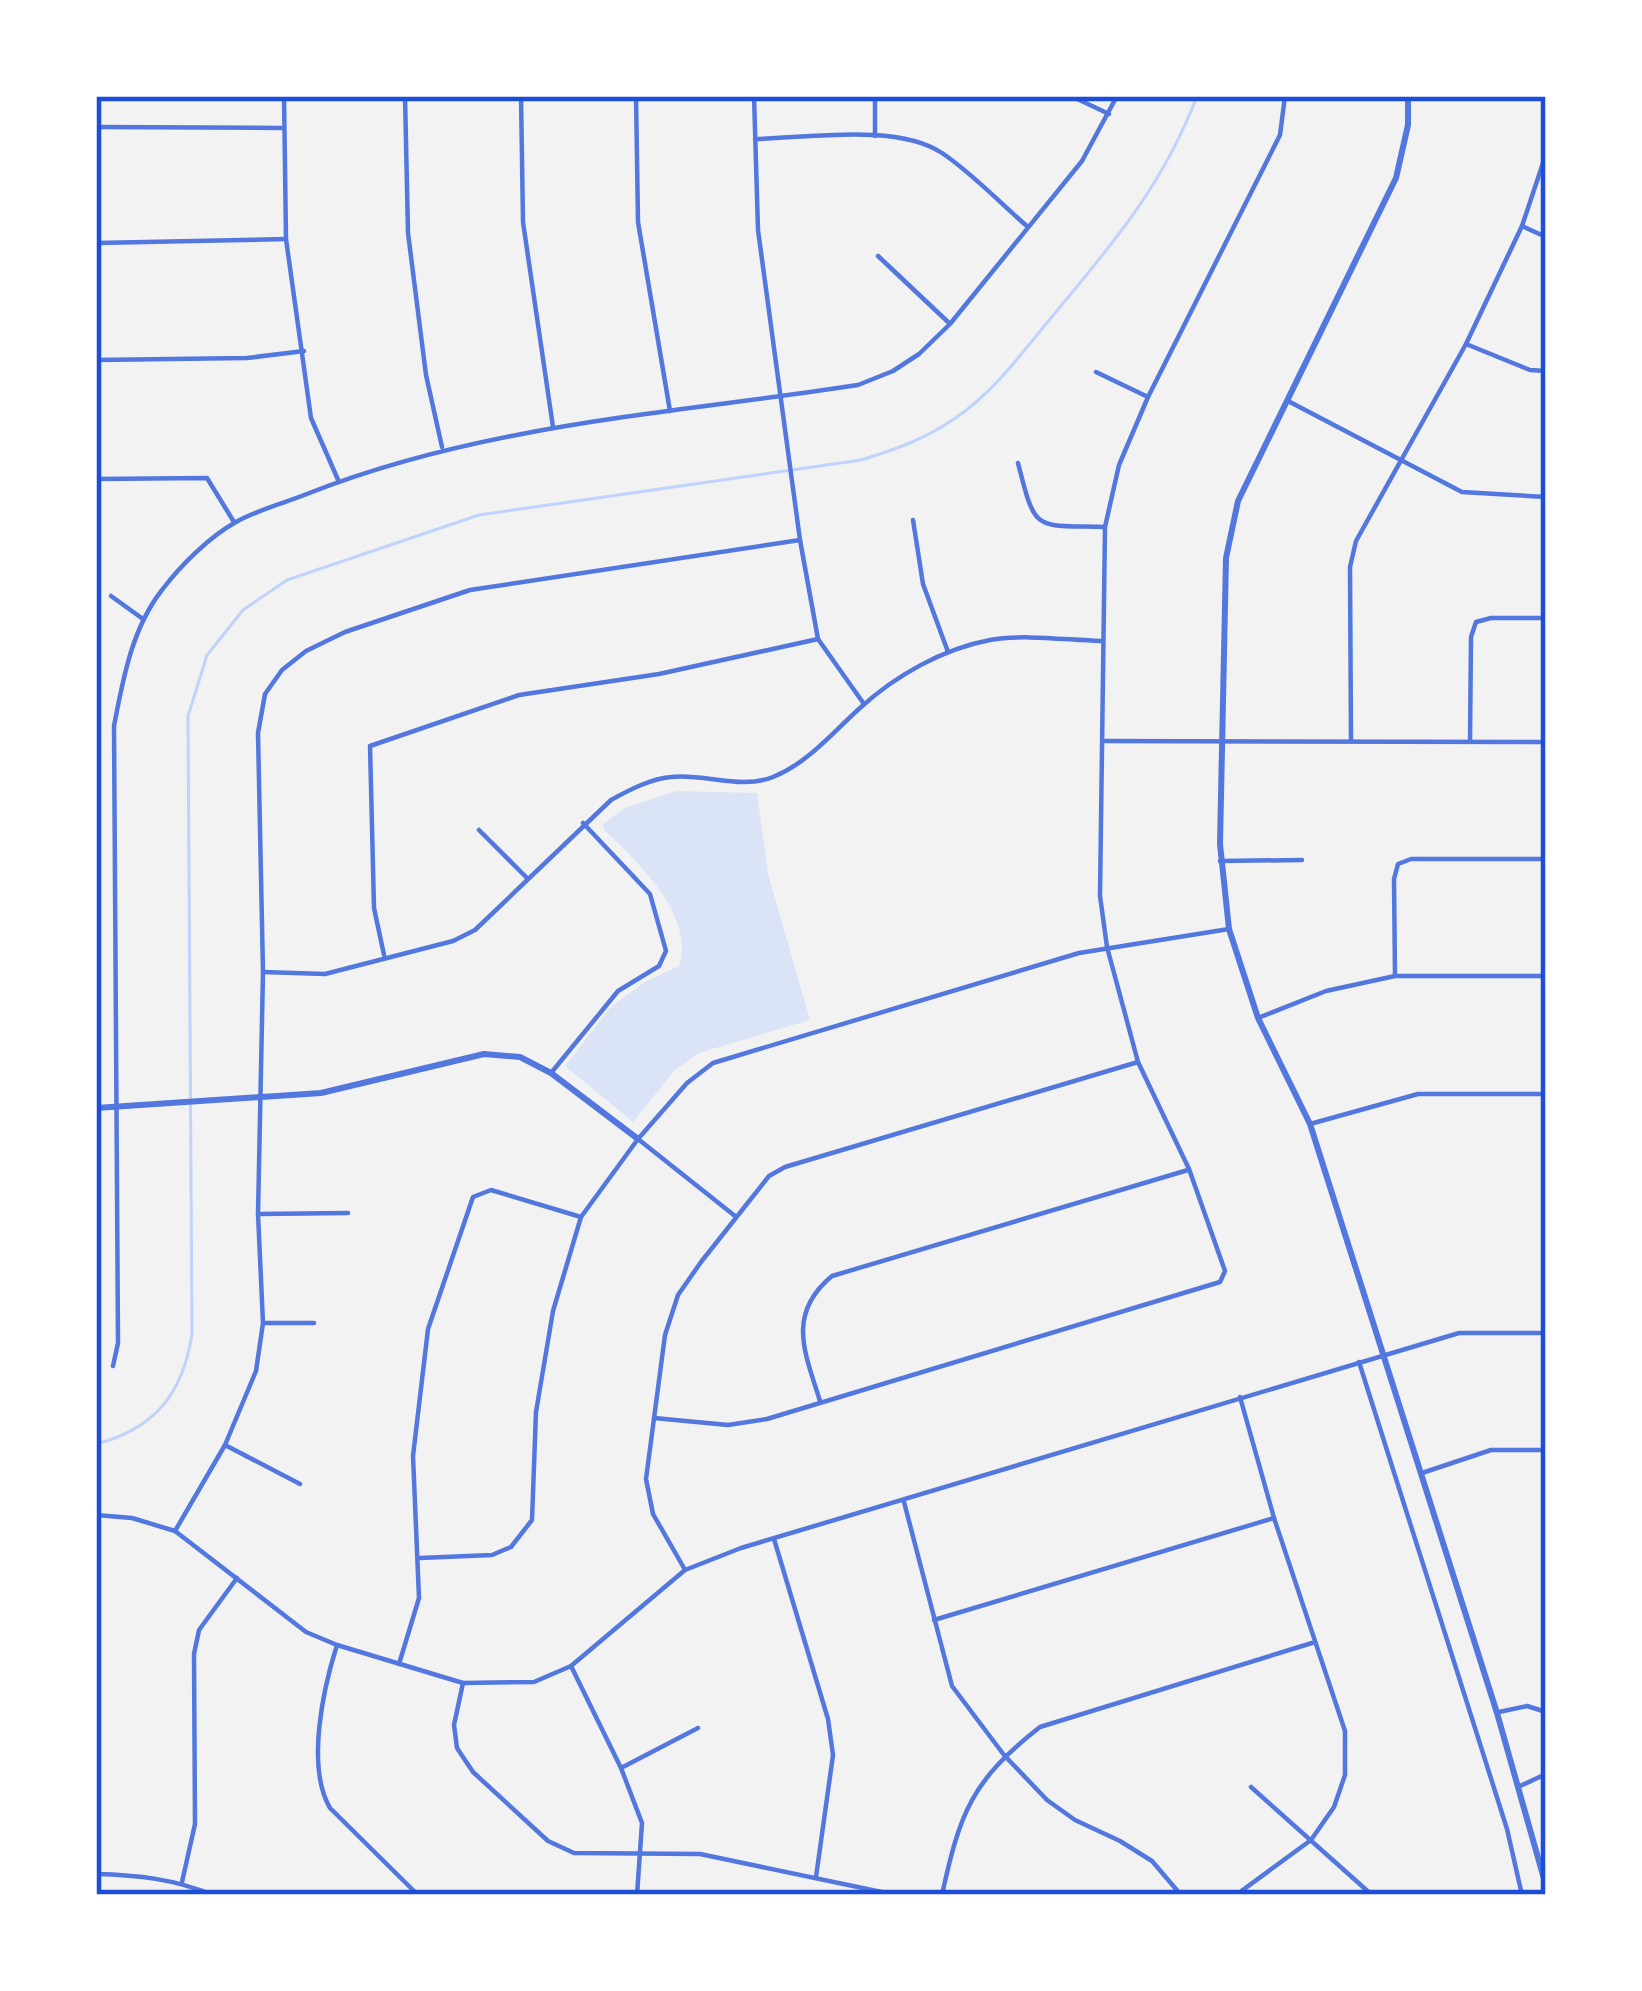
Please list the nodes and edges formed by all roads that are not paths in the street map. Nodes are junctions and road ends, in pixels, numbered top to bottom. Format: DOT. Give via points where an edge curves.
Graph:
graph roads {
  1 [pos="284,96"];
  2 [pos="405,96"];
  3 [pos="520,96"];
  4 [pos="637,96"];
  5 [pos="754,96"];
  6 [pos="875,96"];
  7 [pos="1071,96"];
  8 [pos="1117,96"];
  9 [pos="1285,96"];
  10 [pos="1408,96"];
  11 [pos="1109,114"];
  12 [pos="96,128"];
  13 [pos="284,128"];
  14 [pos="875,136"];
  15 [pos="755,139"];
  16 [pos="1546,154"];
  17 [pos="1522,226"];
  18 [pos="1028,227"];
  19 [pos="1546,237"];
  20 [pos="286,239"];
  21 [pos="96,243"];
  22 [pos="878,256"];
  23 [pos="950,324"];
  24 [pos="1466,344"];
  25 [pos="304,350"];
  26 [pos="96,360"];
  27 [pos="1546,370"];
  28 [pos="1096,372"];
  29 [pos="783,396"];
  30 [pos="1148,398"];
  31 [pos="1288,401"];
  32 [pos="671,413"];
  33 [pos="554,427"];
  34 [pos="442,449"];
  35 [pos="1399,462"];
  36 [pos="1018,463"];
  37 [pos="96,479"];
  38 [pos="339,482"];
  39 [pos="1546,497"];
  40 [pos="913,520"];
  41 [pos="235,522"];
  42 [pos="1105,527"];
  43 [pos="800,540"];
  44 [pos="111,596"];
  45 [pos="1546,618"];
  46 [pos="143,619"];
  47 [pos="818,639"];
  48 [pos="1101,641"];
  49 [pos="948,652"];
  50 [pos="864,704"];
  51 [pos="1351,740"];
  52 [pos="1102,741"];
  53 [pos="1222,741"];
  54 [pos="1470,741"];
  55 [pos="1546,742"];
  56 [pos="583,824"];
  57 [pos="479,830"];
  58 [pos="1220,860"];
  59 [pos="1302,860"];
  60 [pos="1546,860"];
  61 [pos="528,878"];
  62 [pos="1229,929"];
  63 [pos="1107,946"];
  64 [pos="385,957"];
  65 [pos="263,972"];
  66 [pos="1394,976"];
  67 [pos="1546,976"];
  68 [pos="1258,1018"];
  69 [pos="1138,1062"];
  70 [pos="551,1073"];
  71 [pos="1546,1094"];
  72 [pos="258,1098"];
  73 [pos="118,1107"];
  74 [pos="96,1108"];
  75 [pos="1310,1124"];
  76 [pos="638,1139"];
  77 [pos="1189,1169"];
  78 [pos="348,1213"];
  79 [pos="258,1214"];
  80 [pos="735,1216"];
  81 [pos="581,1217"];
  82 [pos="263,1323"];
  83 [pos="314,1323"];
  84 [pos="1546,1333"];
  85 [pos="1384,1354"];
  86 [pos="1359,1362"];
  87 [pos="113,1366"];
  88 [pos="1240,1397"];
  89 [pos="820,1401"];
  90 [pos="655,1418"];
  91 [pos="225,1445"];
  92 [pos="1546,1450"];
  93 [pos="1422,1472"];
  94 [pos="300,1484"];
  95 [pos="904,1502"];
  96 [pos="96,1515"];
  97 [pos="1274,1518"];
  98 [pos="176,1531"];
  99 [pos="774,1539"];
  100 [pos="420,1558"];
  101 [pos="685,1570"];
  102 [pos="237,1578"];
  103 [pos="934,1619"];
  104 [pos="1314,1642"];
  105 [pos="337,1646"];
  106 [pos="399,1664"];
  107 [pos="571,1666"];
  108 [pos="463,1683"];
  109 [pos="1497,1713"];
  110 [pos="1546,1716"];
  111 [pos="698,1729"];
  112 [pos="1004,1756"];
  113 [pos="621,1768"];
  114 [pos="1546,1774"];
  115 [pos="1251,1786"];
  116 [pos="1520,1786"];
  117 [pos="1311,1840"];
  118 [pos="643,1854"];
  119 [pos="96,1874"];
  120 [pos="815,1877"];
  121 [pos="182,1882"];
  122 [pos="1546,1886"];
  123 [pos="213,1895"];
  124 [pos="418,1895"];
  125 [pos="637,1895"];
  126 [pos="896,1895"];
  127 [pos="942,1895"];
  128 [pos="1181,1895"];
  129 [pos="1236,1895"];
  130 [pos="1372,1895"];
  131 [pos="1522,1895"];
  1 -- 13 [label="street"];
  2 -- 34 [label="street" via="408,233"];
  3 -- 33 [label="street" via="523,222"];
  4 -- 32 [label="street" via="638,222"];
  5 -- 15 [label="street"];
  6 -- 14 [label="street"];
  7 -- 11 [label="street"];
  8 -- 11 [label="street"];
  9 -- 30 [label="street" via="1280,135"];
  10 -- 31 [label="street" via="1396,178"];
  11 -- 18 [label="street"];
  12 -- 13 [label="street"];
  13 -- 20 [label="street"];
  14 -- 15 [label="street"];
  14 -- 18 [label="street" via="939,151"];
  15 -- 29 [label="street" via="758,230"];
  16 -- 17 [label="street"];
  17 -- 19 [label="street"];
  17 -- 24 [label="street"];
  18 -- 23 [label="street"];
  20 -- 21 [label="street"];
  20 -- 25 [label="street"];
  22 -- 23 [label="street"];
  23 -- 29 [label="street" via="893,371"];
  24 -- 27 [label="street"];
  24 -- 35 [label="street"];
  25 -- 26 [label="street"];
  25 -- 38 [label="street" via="311,418"];
  28 -- 30 [label="street"];
  29 -- 32 [label="street"];
  29 -- 43 [label="street"];
  30 -- 42 [label="street" via="1118,465"];
  31 -- 35 [label="street"];
  31 -- 53 [label="street" via="1230,528"];
  32 -- 33 [label="street"];
  33 -- 34 [label="street"];
  34 -- 38 [label="street"];
  35 -- 39 [label="street" via="1462,492"];
  35 -- 51 [label="street" via="1350,567"];
  36 -- 42 [label="street" via="1031,515 1044,525"];
  37 -- 41 [label="street" via="207,478"];
  38 -- 41 [label="street"];
  40 -- 49 [label="street" via="922,584"];
  41 -- 46 [label="street" via="181,568"];
  42 -- 48 [label="street"];
  43 -- 47 [label="street"];
  43 -- 65 [label="street" via="470,590 345,632 281,670 265,694 258,733"];
  44 -- 46 [label="street"];
  45 -- 54 [label="street" via="1476,622"];
  46 -- 73 [label="street" via="114,726"];
  47 -- 50 [label="street"];
  47 -- 64 [label="street" via="518,694 370,746 374,908"];
  48 -- 49 [label="street" via="992,640"];
  48 -- 52 [label="street"];
  49 -- 50 [label="street"];
  50 -- 56 [label="street" via="808,757 770,779 672,777 637,786"];
  51 -- 53 [label="street"];
  51 -- 54 [label="street"];
  52 -- 53 [label="street"];
  52 -- 63 [label="street"];
  53 -- 58 [label="street"];
  54 -- 55 [label="street"];
  56 -- 61 [label="street"];
  56 -- 70 [label="street" via="650,894 666,951 659,966 619,992"];
  57 -- 61 [label="street"];
  58 -- 59 [label="street"];
  58 -- 62 [label="street"];
  60 -- 66 [label="street" via="1398,864"];
  61 -- 64 [label="street" via="475,930"];
  62 -- 63 [label="street"];
  62 -- 68 [label="street"];
  63 -- 69 [label="street"];
  63 -- 76 [label="street" via="713,1063"];
  64 -- 65 [label="street" via="325,974"];
  65 -- 72 [label="street"];
  66 -- 67 [label="street"];
  66 -- 68 [label="street"];
  68 -- 75 [label="street"];
  69 -- 77 [label="street"];
  69 -- 80 [label="street" via="785,1167"];
  70 -- 72 [label="street" via="484,1054 321,1093"];
  70 -- 76 [label="street"];
  71 -- 75 [label="street" via="1418,1094"];
  72 -- 73 [label="street"];
  72 -- 79 [label="street"];
  73 -- 74 [label="street"];
  73 -- 87 [label="street"];
  75 -- 85 [label="street"];
  76 -- 80 [label="street"];
  76 -- 81 [label="street"];
  77 -- 89 [label="street" via="832,1276 806,1305 802,1328"];
  77 -- 89 [label="street" via="1226,1271 1220,1282"];
  78 -- 79 [label="street"];
  79 -- 82 [label="street"];
  80 -- 90 [label="street" via="678,1295"];
  81 -- 100 [label="street" via="553,1311 536,1412 532,1520 492,1555"];
  81 -- 100 [label="street" via="491,1190 473,1197 428,1329 413,1456"];
  82 -- 83 [label="street"];
  82 -- 91 [label="street" via="256,1372"];
  84 -- 85 [label="street" via="1459,1333"];
  85 -- 86 [label="street"];
  85 -- 93 [label="street"];
  86 -- 88 [label="street"];
  86 -- 131 [label="street"];
  88 -- 95 [label="street"];
  88 -- 97 [label="street"];
  89 -- 90 [label="street" via="728,1425"];
  90 -- 101 [label="street" via="648,1498"];
  91 -- 94 [label="street"];
  91 -- 98 [label="street"];
  92 -- 93 [label="street" via="1491,1450"];
  93 -- 109 [label="street"];
  95 -- 99 [label="street"];
  95 -- 103 [label="street"];
  96 -- 98 [label="street"];
  97 -- 103 [label="street"];
  97 -- 104 [label="street"];
  98 -- 102 [label="street"];
  99 -- 101 [label="street"];
  99 -- 120 [label="street" via="833,1755"];
  100 -- 106 [label="street" via="419,1598"];
  101 -- 107 [label="street"];
  102 -- 105 [label="street"];
  102 -- 121 [label="street" via="199,1630 194,1654 195,1824"];
  103 -- 112 [label="street" via="952,1686"];
  104 -- 112 [label="street" via="1067,1716"];
  104 -- 117 [label="street" via="1345,1731 1345,1775"];
  105 -- 106 [label="street"];
  105 -- 124 [label="street" via="321,1693 320,1791"];
  106 -- 108 [label="street"];
  107 -- 108 [label="street" via="534,1682"];
  107 -- 113 [label="street"];
  108 -- 118 [label="street" via="454,1725 473,1772 548,1841 574,1853"];
  109 -- 110 [label="street" via="1537,1708"];
  109 -- 116 [label="street"];
  111 -- 113 [label="street"];
  112 -- 127 [label="street" via="962,1817"];
  112 -- 128 [label="street" via="1075,1820 1152,1861"];
  113 -- 118 [label="street" via="642,1822"];
  114 -- 116 [label="street"];
  115 -- 117 [label="street"];
  116 -- 122 [label="street"];
  117 -- 129 [label="street"];
  117 -- 130 [label="street"];
  118 -- 120 [label="street" via="700,1854"];
  118 -- 125 [label="street"];
  119 -- 121 [label="street"];
  120 -- 126 [label="street"];
  121 -- 123 [label="street"];
}
